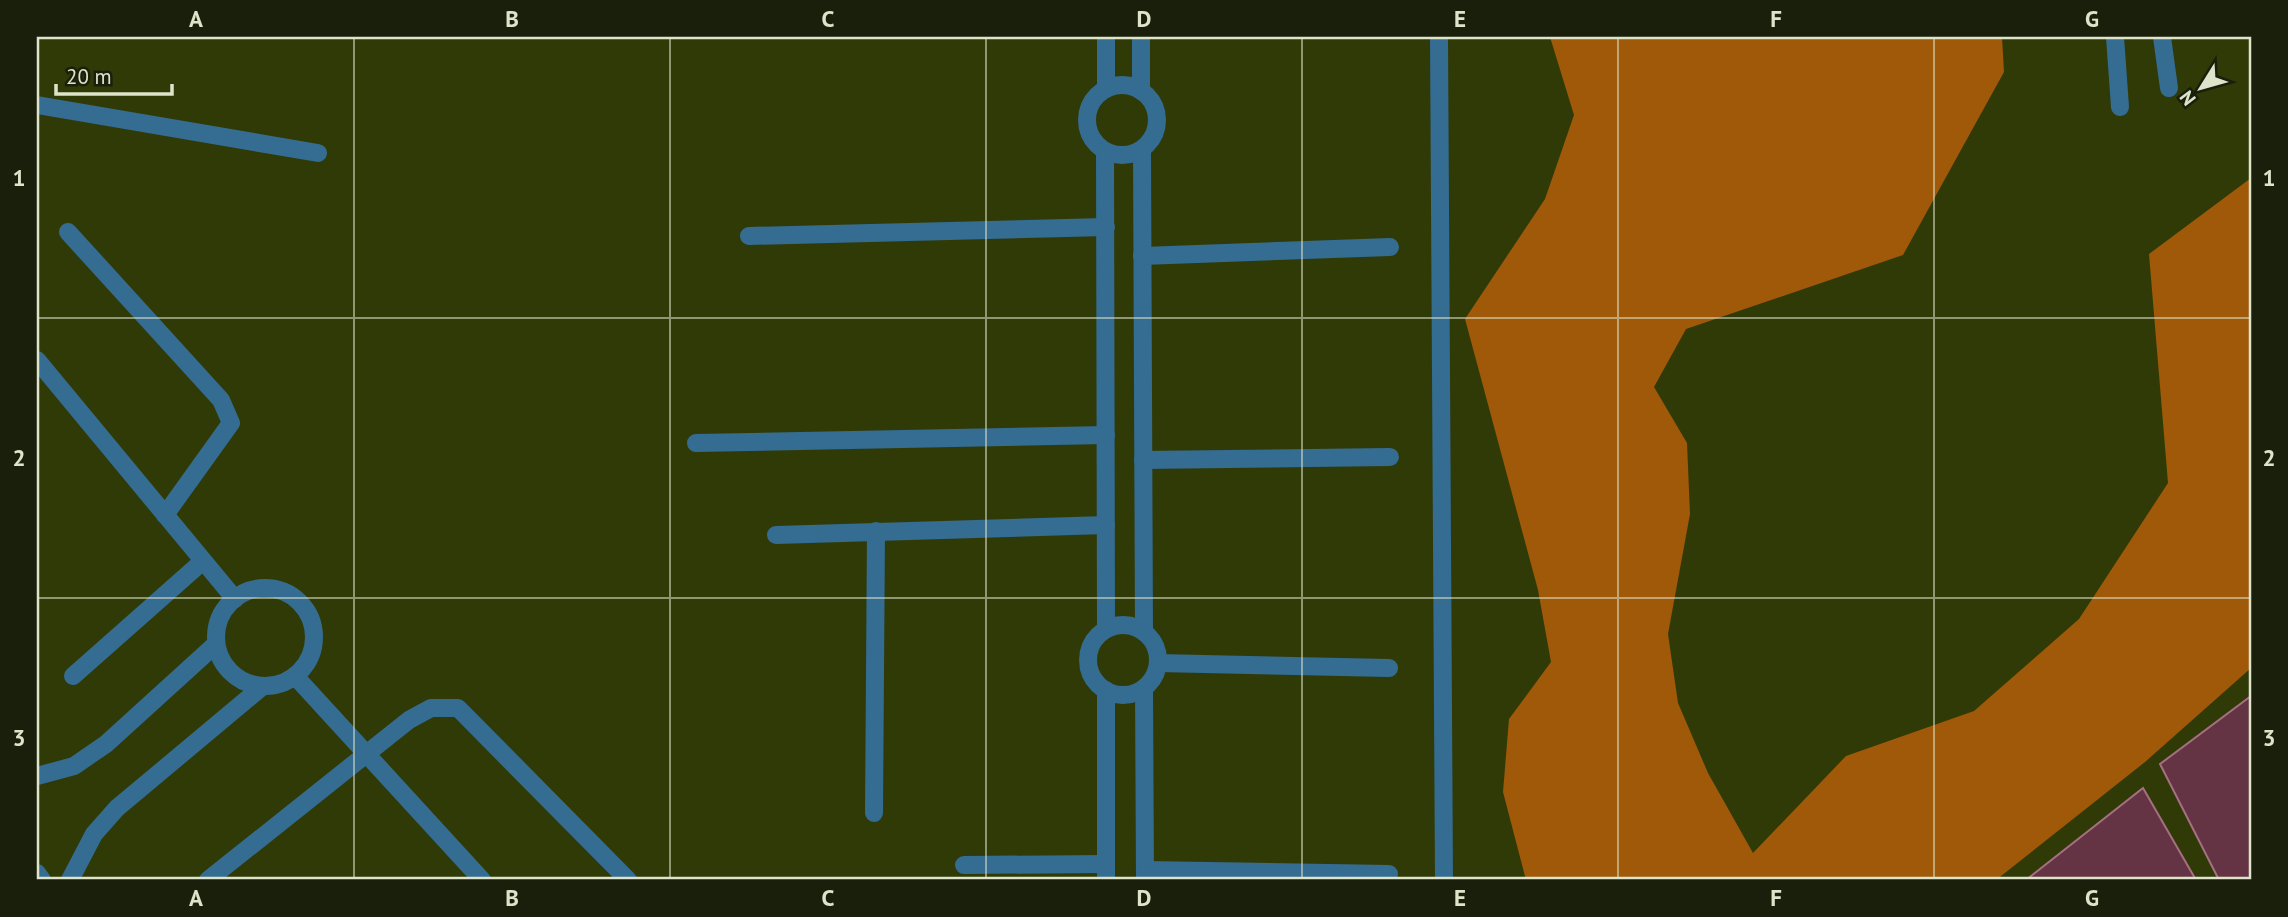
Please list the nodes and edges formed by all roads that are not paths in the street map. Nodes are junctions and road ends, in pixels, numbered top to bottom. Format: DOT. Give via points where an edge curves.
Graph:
graph roads {
  1 [pos="1106,37"];
  2 [pos="1141,37"];
  3 [pos="1439,37"];
  4 [pos="2115,37"];
  5 [pos="2162,37"];
  6 [pos="2169,88"];
  7 [pos="1106,89"];
  8 [pos="1141,91"];
  9 [pos="37,105"];
  10 [pos="2120,107"];
  11 [pos="1142,149"];
  12 [pos="1105,152"];
  13 [pos="318,153"];
  14 [pos="1106,227"];
  15 [pos="68,232"];
  16 [pos="749,236"];
  17 [pos="1390,247"];
  18 [pos="1142,256"];
  19 [pos="37,360"];
  20 [pos="1106,435"];
  21 [pos="696,443"];
  22 [pos="1390,457"];
  23 [pos="1143,460"];
  24 [pos="165,515"];
  25 [pos="1106,525"];
  26 [pos="876,531"];
  27 [pos="776,535"];
  28 [pos="203,561"];
  29 [pos="235,598"];
  30 [pos="1106,629"];
  31 [pos="1144,632"];
  32 [pos="216,644"];
  33 [pos="1158,663"];
  34 [pos="1389,668"];
  35 [pos="74,676"];
  36 [pos="295,676"];
  37 [pos="263,686"];
  38 [pos="1144,688"];
  39 [pos="1106,690"];
  40 [pos="367,755"];
  41 [pos="37,776"];
  42 [pos="874,813"];
  43 [pos="964,865"];
  44 [pos="1106,872"];
  45 [pos="37,873"];
  46 [pos="1389,874"];
  47 [pos="1145,875"];
  48 [pos="1366,876"];
  49 [pos="43,880"];
  50 [pos="70,880"];
  51 [pos="208,880"];
  52 [pos="482,880"];
  53 [pos="628,880"];
  54 [pos="1444,880"];
  1 -- 7 [label="street"];
  2 -- 8 [label="street"];
  3 -- 54 [label="street"];
  4 -- 10 [label="street"];
  5 -- 6 [label="street"];
  7 -- 8 [label="street" via="1124,85"];
  7 -- 12 [label="street" via="1096,95 1087,114 1090,136"];
  8 -- 11 [label="street" via="1157,120"];
  9 -- 13 [label="street"];
  11 -- 12 [label="street" via="1124,155"];
  11 -- 18 [label="street"];
  12 -- 14 [label="street"];
  14 -- 16 [label="street"];
  14 -- 20 [label="street"];
  15 -- 24 [label="street" via="221,400 231,424"];
  17 -- 18 [label="street"];
  18 -- 23 [label="street"];
  19 -- 24 [label="street"];
  20 -- 21 [label="street"];
  20 -- 25 [label="street"];
  22 -- 23 [label="street"];
  23 -- 31 [label="street"];
  24 -- 28 [label="street"];
  25 -- 26 [label="street"];
  25 -- 30 [label="street"];
  26 -- 27 [label="street"];
  26 -- 42 [label="street"];
  28 -- 29 [label="street"];
  28 -- 35 [label="street"];
  29 -- 32 [label="street" via="216,627"];
  29 -- 36 [label="street" via="249,591 283,592 308,614 313,647"];
  30 -- 31 [label="street" via="1125,625"];
  30 -- 39 [label="street" via="1088,654 1092,675"];
  31 -- 33 [label="street" via="1155,646"];
  32 -- 37 [label="street" via="232,674"];
  32 -- 41 [label="street" via="106,744 74,766"];
  33 -- 34 [label="street"];
  33 -- 38 [label="street"];
  36 -- 37 [label="street"];
  36 -- 40 [label="street"];
  37 -- 50 [label="street" via="117,808 94,835"];
  38 -- 39 [label="street" via="1126,695"];
  38 -- 47 [label="street"];
  39 -- 44 [label="street"];
  40 -- 51 [label="street"];
  40 -- 52 [label="street"];
  40 -- 53 [label="street" via="431,708 457,708"];
  43 -- 44 [label="street"];
  45 -- 49 [label="street"];
  46 -- 48 [label="street"];
  47 -- 48 [label="street"];
}
